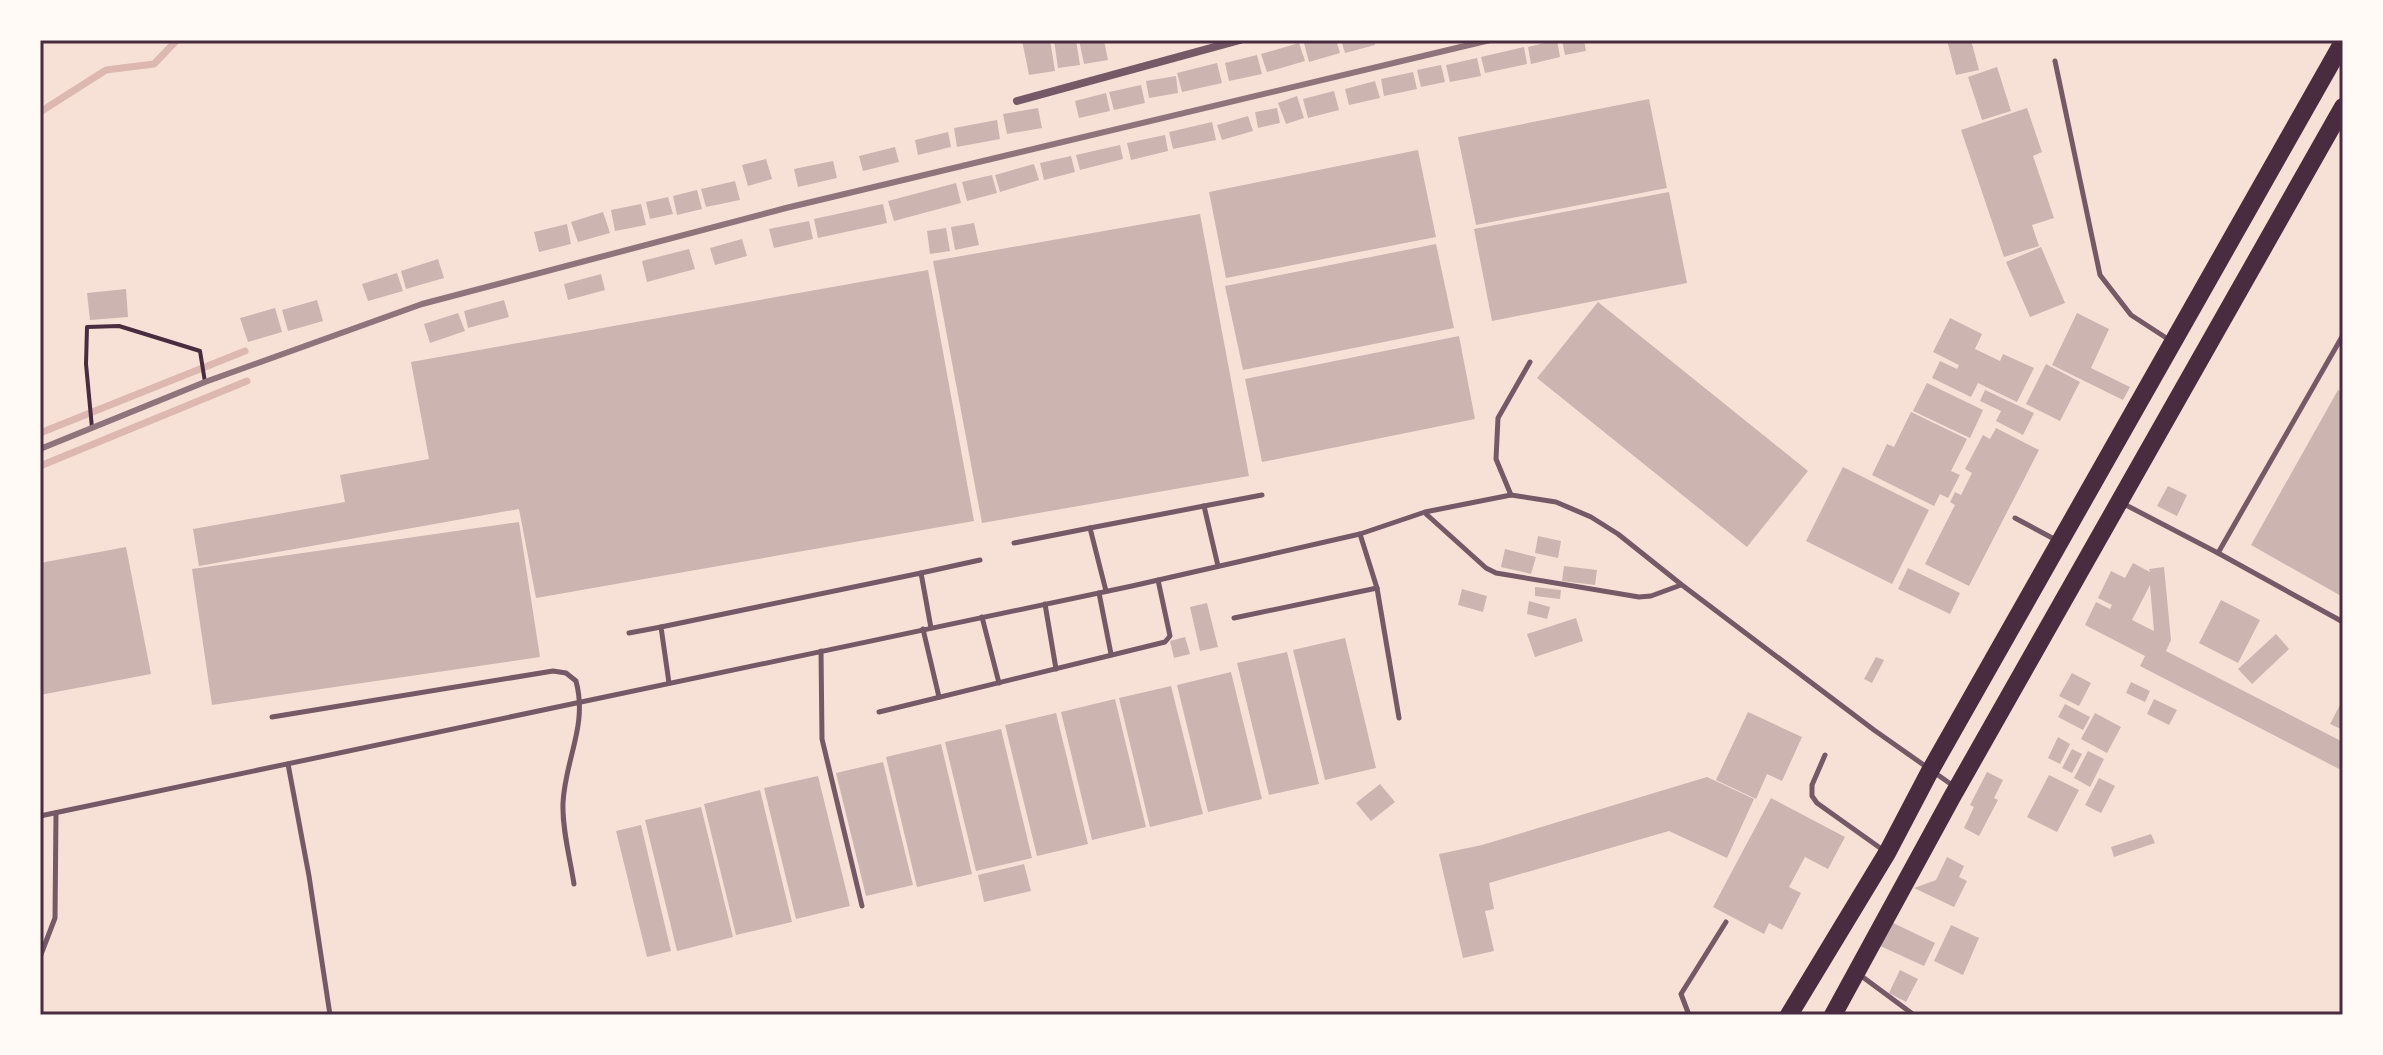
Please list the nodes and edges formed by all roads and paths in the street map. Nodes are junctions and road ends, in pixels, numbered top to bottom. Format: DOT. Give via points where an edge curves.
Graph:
graph roads {
  1 [pos="1240,40"];
  2 [pos="2343,42"];
  3 [pos="2055,61"];
  4 [pos="1017,101"];
  5 [pos="2343,107"];
  6 [pos="2343,335"];
  7 [pos="2172,341"];
  8 [pos="2336,347"];
  9 [pos="2343,351"];
  10 [pos="1530,362"];
  11 [pos="205,382"];
  12 [pos="92,428"];
  13 [pos="1262,495"];
  14 [pos="1511,495"];
  15 [pos="2121,503"];
  16 [pos="1204,506"];
  17 [pos="1425,512"];
  18 [pos="2015,518"];
  19 [pos="1090,528"];
  20 [pos="1360,534"];
  21 [pos="2061,542"];
  22 [pos="1014,543"];
  23 [pos="2218,553"];
  24 [pos="980,560"];
  25 [pos="1218,566"];
  26 [pos="921,573"];
  27 [pos="1158,580"];
  28 [pos="1682,585"];
  29 [pos="1377,588"];
  30 [pos="1102,592"];
  31 [pos="1045,604"];
  32 [pos="982,617"];
  33 [pos="1234,618"];
  34 [pos="2343,622"];
  35 [pos="661,627"];
  36 [pos="931,628"];
  37 [pos="923,629"];
  38 [pos="629,633"];
  39 [pos="821,651"];
  40 [pos="1111,655"];
  41 [pos="1056,669"];
  42 [pos="669,683"];
  43 [pos="999,683"];
  44 [pos="939,697"];
  45 [pos="582,702"];
  46 [pos="879,712"];
  47 [pos="272,717"];
  48 [pos="1399,718"];
  49 [pos="1825,755"];
  50 [pos="288,764"];
  51 [pos="1930,771"];
  52 [pos="1957,788"];
  53 [pos="56,812"];
  54 [pos="40,816"];
  55 [pos="1887,853"];
  56 [pos="574,884"];
  57 [pos="862,906"];
  58 [pos="1726,922"];
  59 [pos="40,957"];
  60 [pos="1856,972"];
  61 [pos="330,1015"];
  62 [pos="1689,1015"];
  63 [pos="1789,1015"];
  64 [pos="1833,1015"];
  65 [pos="1914,1015"];
  1 -- 4 [label="street"];
  2 -- 7 [label="highway"];
  3 -- 7 [label="lane" via="2100,275 2131,315"];
  5 -- 15 [label="highway"];
  6 -- 8 [label="lane"];
  7 -- 21 [label="highway"];
  8 -- 9 [label="lane"];
  8 -- 23 [label="lane"];
  10 -- 14 [label="lane" via="1498,418 1496,459"];
  11 -- 12 [label="path" via="200,351 119,326 87,327"];
  13 -- 16 [label="lane"];
  14 -- 17 [label="lane"];
  14 -- 28 [label="lane" via="1556,502 1591,517"];
  15 -- 23 [label="lane"];
  15 -- 52 [label="highway"];
  16 -- 19 [label="lane"];
  16 -- 25 [label="lane"];
  17 -- 20 [label="lane"];
  17 -- 28 [label="lane" via="1496,573 1639,597"];
  18 -- 21 [label="lane"];
  19 -- 22 [label="lane"];
  19 -- 30 [label="lane"];
  20 -- 25 [label="lane"];
  20 -- 29 [label="lane"];
  21 -- 51 [label="highway"];
  23 -- 34 [label="lane"];
  24 -- 26 [label="lane"];
  25 -- 27 [label="lane"];
  26 -- 35 [label="lane"];
  26 -- 36 [label="lane"];
  27 -- 30 [label="lane"];
  27 -- 40 [label="lane" via="1170,636 1165,642"];
  28 -- 51 [label="lane"];
  29 -- 33 [label="lane"];
  29 -- 48 [label="lane"];
  30 -- 31 [label="lane"];
  30 -- 40 [label="lane"];
  31 -- 32 [label="lane"];
  31 -- 41 [label="lane"];
  32 -- 36 [label="lane"];
  32 -- 43 [label="lane"];
  35 -- 38 [label="lane"];
  35 -- 42 [label="lane"];
  36 -- 37 [label="lane"];
  37 -- 39 [label="lane"];
  37 -- 44 [label="lane"];
  39 -- 42 [label="lane"];
  39 -- 57 [label="lane" via="822,739"];
  40 -- 41 [label="lane"];
  41 -- 43 [label="lane"];
  42 -- 45 [label="lane"];
  43 -- 44 [label="lane"];
  44 -- 46 [label="lane"];
  45 -- 47 [label="lane" via="576,681 553,671"];
  45 -- 50 [label="lane"];
  45 -- 56 [label="lane" via="563,807"];
  49 -- 55 [label="lane" via="1812,796"];
  50 -- 53 [label="lane"];
  50 -- 61 [label="lane"];
  51 -- 52 [label="lane"];
  51 -- 55 [label="highway"];
  52 -- 60 [label="highway"];
  53 -- 54 [label="lane"];
  53 -- 59 [label="lane" via="55,918"];
  55 -- 63 [label="highway"];
  58 -- 62 [label="lane" via="1681,994"];
  60 -- 64 [label="highway"];
  60 -- 65 [label="lane"];
}
